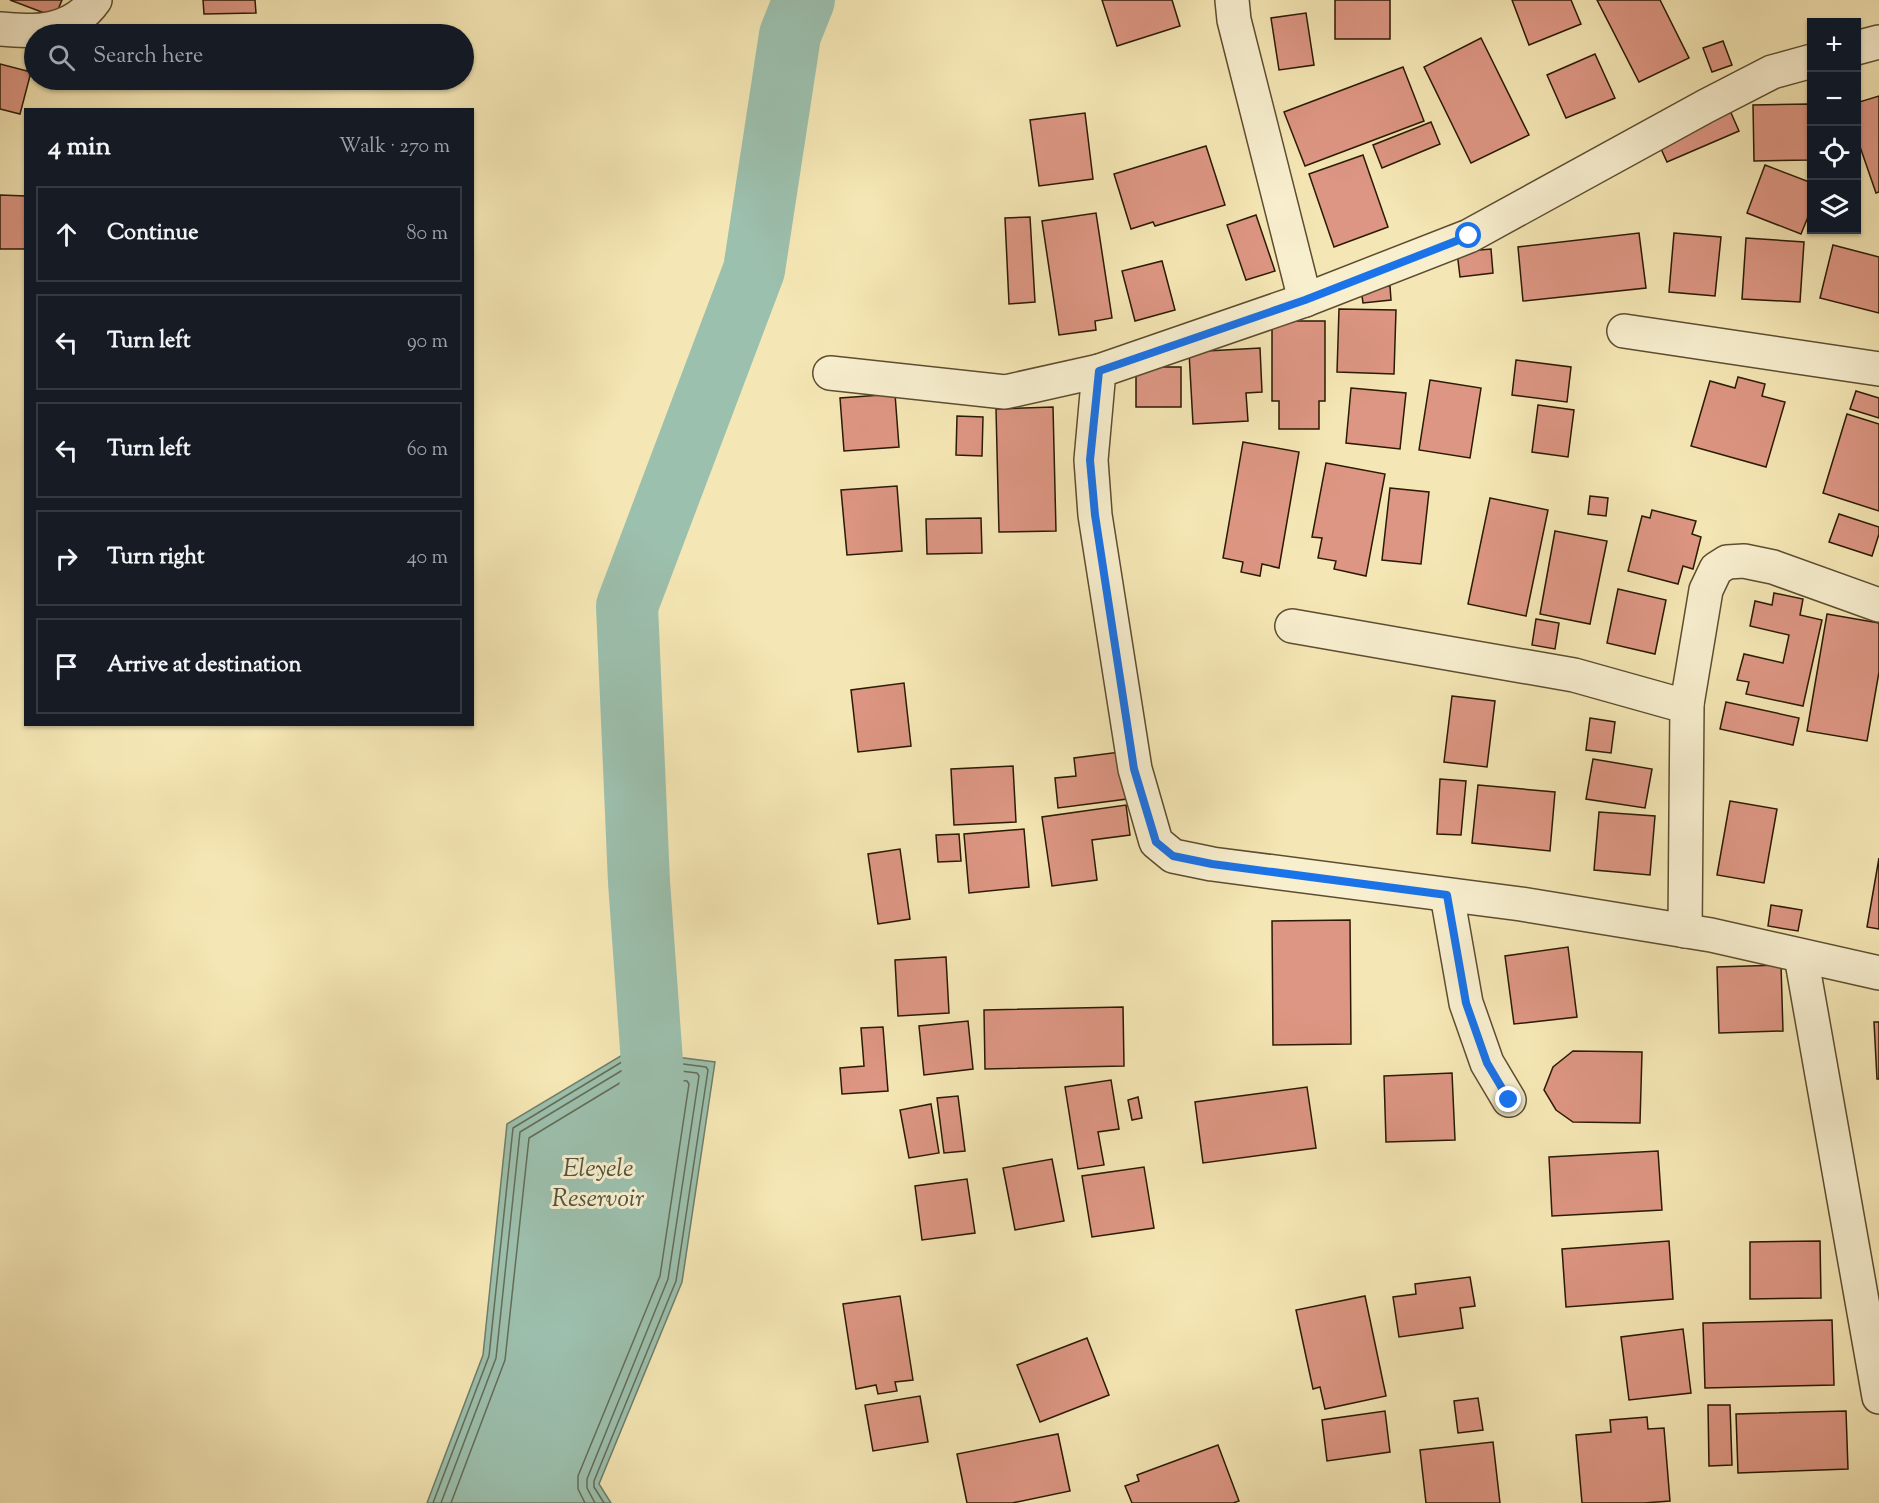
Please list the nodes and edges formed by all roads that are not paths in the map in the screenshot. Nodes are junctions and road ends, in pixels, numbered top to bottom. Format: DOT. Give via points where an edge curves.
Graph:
graph roads {
  1 [pos="95,0"];
  2 [pos="1232,0"];
  3 [pos="63,24"];
  4 [pos="0,29"];
  5 [pos="24,31"];
  6 [pos="1879,42"];
  7 [pos="1861,47"];
  8 [pos="1807,62"];
  9 [pos="1305,300"];
  10 [pos="1624,331"];
  11 [pos="1879,369"];
  12 [pos="1099,371"];
  13 [pos="830,373"];
  14 [pos="1879,605"];
  15 [pos="1292,627"];
  16 [pos="1687,704"];
  17 [pos="1447,895"];
  18 [pos="1685,931"];
  19 [pos="1801,956"];
  20 [pos="1879,973"];
  21 [pos="1509,1100"];
  22 [pos="1879,1396"];
  1 -- 3 [label="street" via="86,14"];
  2 -- 9 [label="street"];
  4 -- 5 [label="street"];
  6 -- 7 [label="street"];
  8 -- 9 [label="street" via="1772,72 1725,96 1469,236"];
  9 -- 12 [label="street"];
  10 -- 11 [label="street"];
  12 -- 13 [label="street" via="1005,392"];
  12 -- 17 [label="street" via="1090,460 1095,515 1134,769 1156,842 1173,856 1212,864"];
  14 -- 16 [label="street" via="1773,567 1727,562 1716,570 1706,590"];
  15 -- 16 [label="street" via="1574,675"];
  16 -- 18 [label="street"];
  17 -- 18 [label="street"];
  17 -- 21 [label="street" via="1466,1003 1487,1063"];
  18 -- 19 [label="street"];
  19 -- 20 [label="street"];
  19 -- 22 [label="street"];
}
